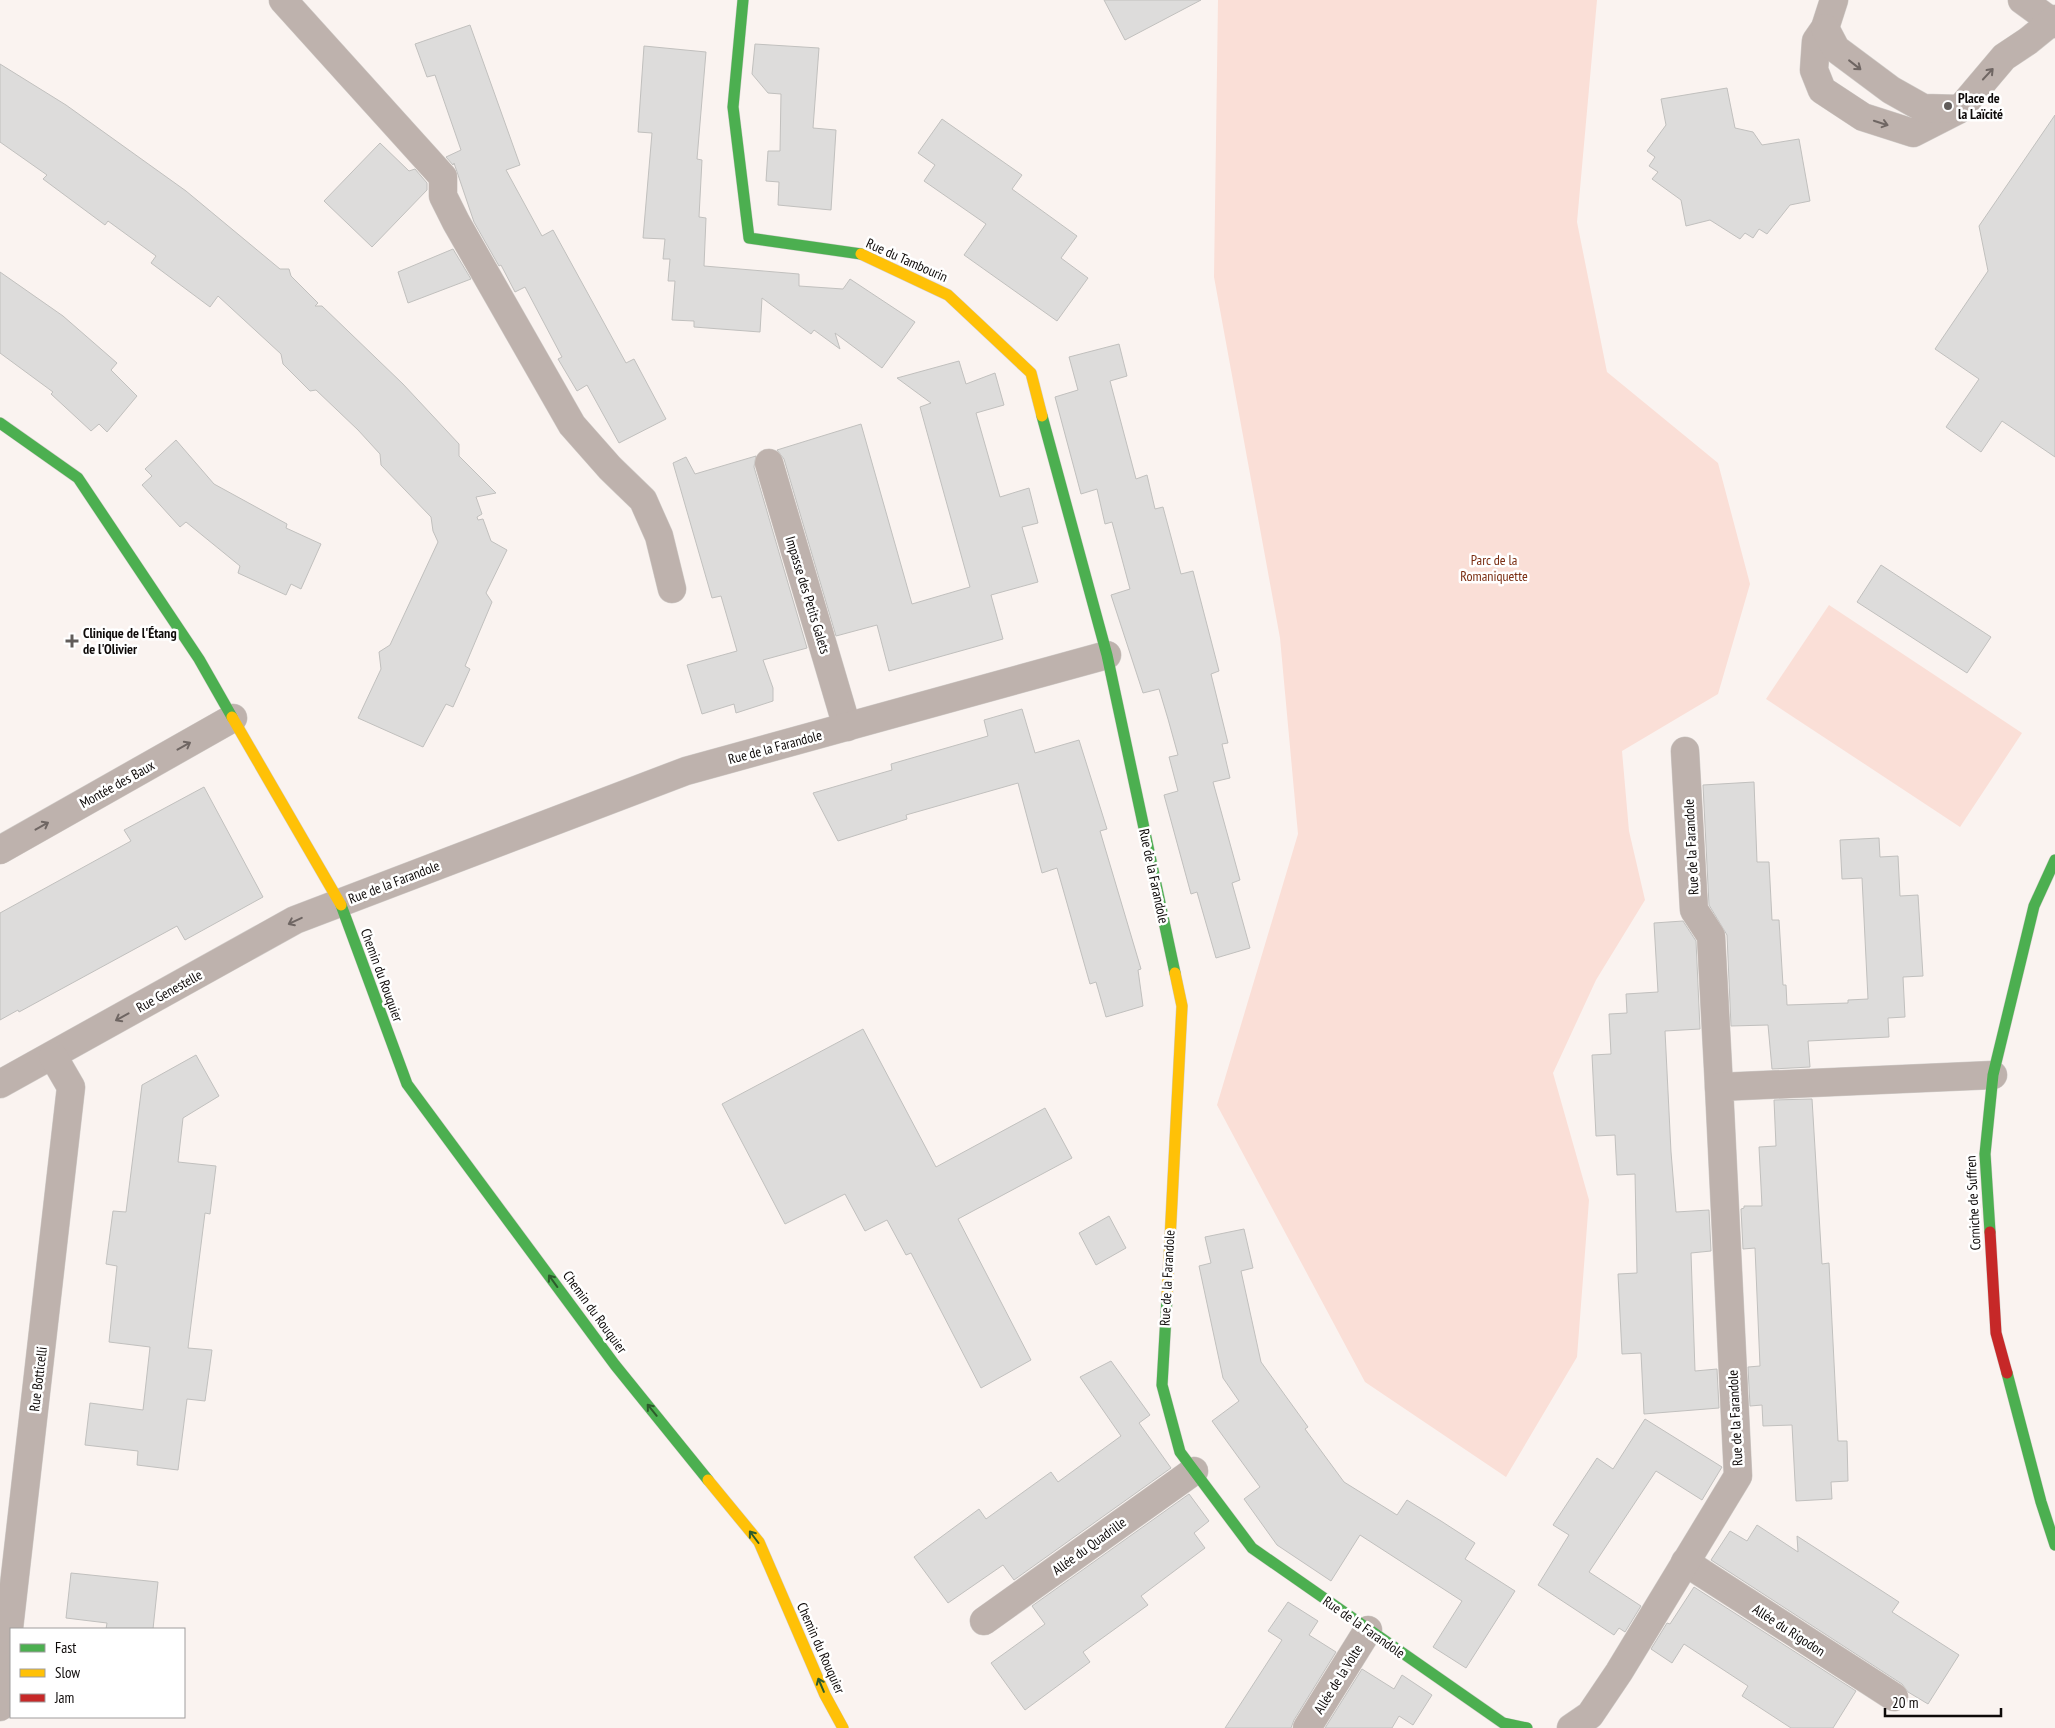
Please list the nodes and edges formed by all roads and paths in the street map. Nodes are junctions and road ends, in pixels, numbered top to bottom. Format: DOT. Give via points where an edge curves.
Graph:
graph roads {
  1 [pos="283,0"];
  2 [pos="743,0"];
  3 [pos="1834,0"];
  4 [pos="2022,0"];
  5 [pos="2054,22"];
  6 [pos="1825,28"];
  7 [pos="1960,109"];
  8 [pos="0,422"];
  9 [pos="769,463"];
  10 [pos="672,589"];
  11 [pos="1107,655"];
  12 [pos="234,718"];
  13 [pos="847,727"];
  14 [pos="1685,751"];
  15 [pos="0,850"];
  16 [pos="2055,860"];
  17 [pos="340,903"];
  18 [pos="53,1056"];
  19 [pos="1993,1075"];
  20 [pos="0,1084"];
  21 [pos="1719,1087"];
  22 [pos="1194,1471"];
  23 [pos="2055,1546"];
  24 [pos="1685,1562"];
  25 [pos="984,1621"];
  26 [pos="1368,1630"];
  27 [pos="1894,1697"];
  28 [pos="0,1707"];
  29 [pos="843,1728"];
  30 [pos="1307,1728"];
  31 [pos="1527,1728"];
  32 [pos="1571,1728"];
  1 -- 10 [label="street" via="442,177 442,196 572,425 643,500 659,536"];
  2 -- 11 [label="street, Rue du Tambourin" via="733,107 749,238 874,259 948,295 1031,373"];
  3 -- 6 [label="street"];
  4 -- 5 [label="street"];
  7 -- 5 [label="street, one-way" via="2004,57"];
  6 -- 7 [label="street, one-way" via="1836,49 1891,90 1923,108"];
  6 -- 7 [label="street, one-way" via="1816,41 1814,70 1822,90 1863,117 1913,133"];
  8 -- 12 [label="street, Chemin du Rouquier" via="78,478 199,659"];
  9 -- 13 [label="street, Impasse des Petits Galets"];
  11 -- 13 [label="street, Rue de la Farandole"];
  11 -- 22 [label="street, Rue de la Farandole" via="1182,1006 1162,1385 1180,1452"];
  15 -- 12 [label="street, Montée des Baux, one-way"];
  12 -- 17 [label="street, Chemin du Rouquier"];
  13 -- 17 [label="street, Rue de la Farandole" via="686,771"];
  14 -- 21 [label="street, Rue de la Farandole" via="1694,910 1711,936"];
  16 -- 19 [label="street, Corniche de Suffren" via="2034,906"];
  17 -- 18 [label="street, Rue Genestelle, one-way" via="295,920"];
  29 -- 17 [label="street, Chemin du Rouquier, one-way" via="825,1695 759,1542 615,1365 407,1084"];
  18 -- 20 [label="street, Rue Genestelle"];
  18 -- 28 [label="street, Rue Botticelli" via="71,1087"];
  19 -- 21 [label="street"];
  19 -- 23 [label="street, Corniche de Suffren" via="1985,1154 1996,1333 2040,1502"];
  21 -- 24 [label="street, Rue de la Farandole" via="1738,1476"];
  22 -- 25 [label="street, Allée du Quadrille"];
  22 -- 26 [label="street, Rue de la Farandole" via="1252,1548"];
  24 -- 27 [label="street, Allée du Rigodon"];
  24 -- 32 [label="street, Rue de la Farandole" via="1590,1716"];
  26 -- 30 [label="street, Allée de la Volte"];
  26 -- 31 [label="street, Rue de la Farandole" via="1503,1722"];
}
